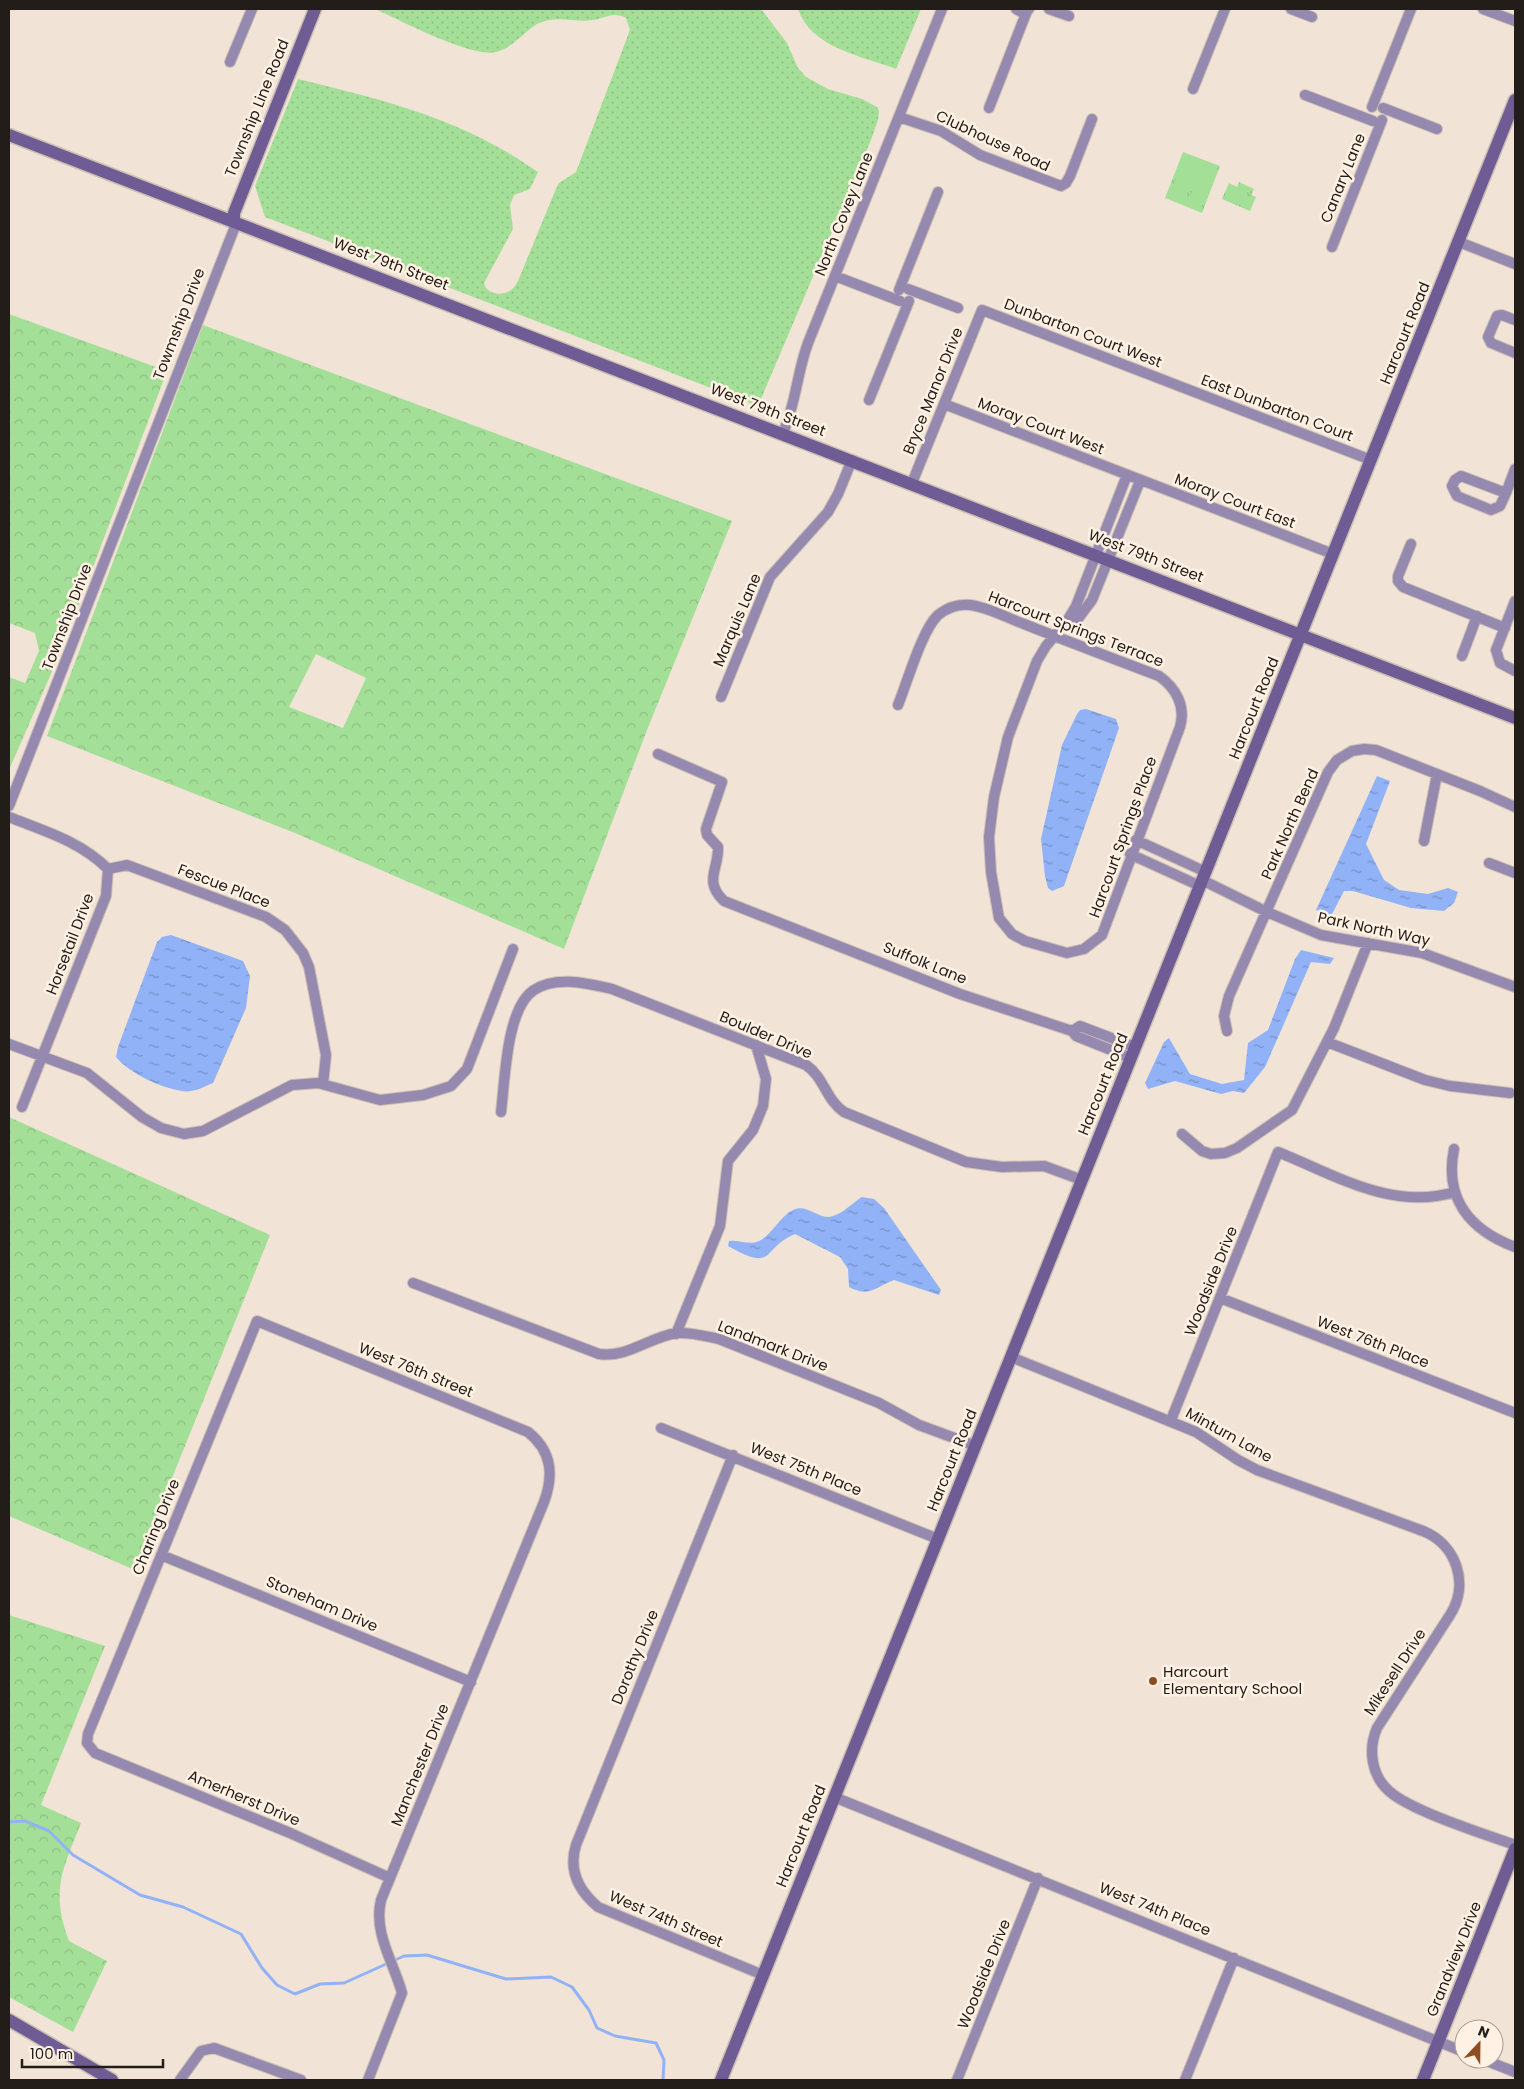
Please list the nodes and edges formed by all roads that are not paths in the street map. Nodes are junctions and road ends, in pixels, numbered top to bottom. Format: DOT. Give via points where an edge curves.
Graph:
graph roads {
  1 [pos="252,9"];
  2 [pos="315,9"];
  3 [pos="942,9"];
  4 [pos="1049,9"];
  5 [pos="1225,9"];
  6 [pos="1291,9"];
  7 [pos="1411,9"];
  8 [pos="1482,9"];
  9 [pos="1020,10"];
  10 [pos="1069,16"];
  11 [pos="1312,17"];
  12 [pos="1515,22"];
  13 [pos="230,62"];
  14 [pos="1193,89"];
  15 [pos="1305,95"];
  16 [pos="1515,100"];
  17 [pos="1372,107"];
  18 [pos="989,108"];
  19 [pos="1383,108"];
  20 [pos="899,117"];
  21 [pos="1092,119"];
  22 [pos="1378,120"];
  23 [pos="1437,129"];
  24 [pos="9,135"];
  25 [pos="938,192"];
  26 [pos="234,221"];
  27 [pos="1459,242"];
  28 [pos="1332,247"];
  29 [pos="1515,264"];
  30 [pos="835,276"];
  31 [pos="904,289"];
  32 [pos="904,301"];
  33 [pos="958,308"];
  34 [pos="982,310"];
  35 [pos="1515,320"];
  36 [pos="1515,353"];
  37 [pos="1172,384"];
  38 [pos="870,400"];
  39 [pos="944,404"];
  40 [pos="783,433"];
  41 [pos="151,439"];
  42 [pos="852,460"];
  43 [pos="1371,460"];
  44 [pos="1515,469"];
  45 [pos="1127,475"];
  46 [pos="1140,481"];
  47 [pos="912,483"];
  48 [pos="1506,493"];
  49 [pos="1411,544"];
  50 [pos="1095,554"];
  51 [pos="1333,554"];
  52 [pos="1109,560"];
  53 [pos="1515,601"];
  54 [pos="1477,616"];
  55 [pos="1067,621"];
  56 [pos="1505,628"];
  57 [pos="1301,634"];
  58 [pos="1056,636"];
  59 [pos="1462,656"];
  60 [pos="1515,671"];
  61 [pos="721,696"];
  62 [pos="1178,698"];
  63 [pos="898,705"];
  64 [pos="1515,718"];
  65 [pos="658,754"];
  66 [pos="1437,774"];
  67 [pos="9,806"];
  68 [pos="1515,807"];
  69 [pos="9,817"];
  70 [pos="1136,840"];
  71 [pos="1424,841"];
  72 [pos="1130,854"];
  73 [pos="1490,863"];
  74 [pos="108,869"];
  75 [pos="1515,873"];
  76 [pos="1203,879"];
  77 [pos="1267,912"];
  78 [pos="1368,943"];
  79 [pos="513,949"];
  80 [pos="1515,988"];
  81 [pos="1227,1031"];
  82 [pos="1327,1042"];
  83 [pos="9,1044"];
  84 [pos="756,1045"];
  85 [pos="1133,1053"];
  86 [pos="42,1057"];
  87 [pos="323,1084"];
  88 [pos="1510,1093"];
  89 [pos="22,1106"];
  90 [pos="501,1112"];
  91 [pos="1182,1134"];
  92 [pos="1454,1149"];
  93 [pos="1082,1180"];
  94 [pos="1455,1192"];
  95 [pos="1515,1247"];
  96 [pos="414,1282"];
  97 [pos="1220,1298"];
  98 [pos="257,1321"];
  99 [pos="676,1334"];
  100 [pos="1011,1357"];
  101 [pos="1515,1413"];
  102 [pos="1171,1420"];
  103 [pos="661,1428"];
  104 [pos="976,1446"];
  105 [pos="733,1456"];
  106 [pos="549,1462"];
  107 [pos="938,1539"];
  108 [pos="161,1556"];
  109 [pos="1453,1558"];
  110 [pos="471,1682"];
  111 [pos="88,1745"];
  112 [pos="834,1797"];
  113 [pos="1515,1847"];
  114 [pos="574,1872"];
  115 [pos="390,1878"];
  116 [pos="1038,1878"];
  117 [pos="1234,1958"];
  118 [pos="763,1975"];
  119 [pos="9,2020"];
  120 [pos="1439,2042"];
  121 [pos="1454,2048"];
  122 [pos="96,2076"];
  123 [pos="110,2080"];
  124 [pos="180,2080"];
  125 [pos="301,2080"];
  126 [pos="368,2080"];
  127 [pos="721,2080"];
  128 [pos="957,2080"];
  129 [pos="1185,2080"];
  130 [pos="1423,2080"];
  1 -- 13 [label="street"];
  2 -- 26 [label="street, Township Line Road" via="234,213"];
  3 -- 20 [label="street, North Covey Lane"];
  4 -- 10 [label="street"];
  5 -- 14 [label="street"];
  6 -- 11 [label="street"];
  7 -- 17 [label="street, Canary Lane"];
  8 -- 12 [label="street"];
  9 -- 18 [label="street"];
  15 -- 22 [label="street"];
  16 -- 27 [label="street, Harcourt Road"];
  17 -- 19 [label="street"];
  17 -- 22 [label="street, Canary Lane" via="1368,114"];
  19 -- 22 [label="street, Canary Lane" via="1385,114"];
  19 -- 23 [label="street"];
  20 -- 21 [label="street, Clubhouse Road" via="941,131 980,155 1056,186 1066,183"];
  20 -- 30 [label="street, North Covey Lane"];
  22 -- 28 [label="street, Canary Lane"];
  24 -- 26 [label="street, West 79th Street"];
  25 -- 31 [label="street"];
  26 -- 40 [label="street, West 79th Street"];
  26 -- 41 [label="street, Towmship Drive" via="234,229"];
  27 -- 29 [label="street"];
  27 -- 43 [label="street, Harcourt Road"];
  30 -- 32 [label="street"];
  30 -- 40 [label="street, North Covey Lane" via="805,350 793,409"];
  31 -- 32 [label="street" via="912,294"];
  31 -- 33 [label="street"];
  32 -- 38 [label="street"];
  34 -- 37 [label="street, Dunbarton Court West"];
  34 -- 39 [label="street, Bryce Manor Drive"];
  35 -- 36 [label="street" via="1497,316 1488,338 1491,343"];
  37 -- 43 [label="street, East Dunbarton Court"];
  39 -- 45 [label="street, Moray Court West"];
  39 -- 47 [label="street, Bryce Manor Drive"];
  40 -- 42 [label="street, West 79th Street"];
  41 -- 67 [label="street, Township Drive"];
  42 -- 47 [label="street, West 79th Street"];
  42 -- 61 [label="street, Marquis Lane" via="828,512 767,582"];
  43 -- 51 [label="street, Harcourt Road"];
  44 -- 48 [label="street"];
  45 -- 46 [label="street, Moray Court East"];
  45 -- 50 [label="street"];
  46 -- 51 [label="street, Moray Court East"];
  46 -- 52 [label="street"];
  47 -- 50 [label="street, West 79th Street"];
  48 -- 48 [label="street" via="1461,476 1452,486 1457,496 1491,510 1500,506"];
  49 -- 54 [label="street" via="1398,576 1402,586"];
  50 -- 52 [label="street, West 79th Street"];
  50 -- 55 [label="street" via="1076,606"];
  51 -- 57 [label="street, Harcourt Road"];
  52 -- 55 [label="street" via="1086,611 1077,620"];
  52 -- 57 [label="street, West 79th Street"];
  53 -- 56 [label="street"];
  54 -- 56 [label="street"];
  54 -- 59 [label="street"];
  55 -- 58 [label="street, Harcourt Springs Place"];
  56 -- 60 [label="street" via="1496,650 1497,657 1504,666"];
  57 -- 64 [label="street, West 79th Street"];
  57 -- 76 [label="street, Harcourt Road"];
  58 -- 62 [label="street, Harcourt Springs Terrace" via="1159,676"];
  58 -- 63 [label="street, Harcourt Springs Terrace" via="979,607 954,607 940,614 930,625"];
  58 -- 72 [label="street, Harcourt Springs Place" via="1037,660 1008,737 994,797 989,841 1000,920 1014,936 1053,950 1066,953 1092,945 1102,935"];
  62 -- 70 [label="street, Harcourt Springs Place" via="1182,710 1181,724"];
  65 -- 85 [label="street, Suffolk Lane" via="722,782 706,828 718,850 713,884 718,895 728,902 960,994 1072,1031 1080,1026"];
  66 -- 68 [label="street, Park North Bend"];
  66 -- 71 [label="street"];
  66 -- 77 [label="street, Park North Bend" via="1370,749 1352,751 1340,758 1328,772"];
  69 -- 74 [label="street" via="71,842 93,854"];
  70 -- 72 [label="street, Harcourt Springs Place"];
  70 -- 76 [label="street"];
  72 -- 76 [label="street"];
  73 -- 75 [label="street"];
  74 -- 86 [label="street, Horsetail Drive" via="106,896"];
  74 -- 87 [label="street, Fescue Place" via="127,865 266,917 285,930 303,953 309,968 326,1055"];
  76 -- 77 [label="street, Park North Way"];
  76 -- 85 [label="street, Harcourt Road"];
  77 -- 78 [label="street, Park North Way" via="1321,934"];
  77 -- 81 [label="street, Park North Bend" via="1227,1001 1224,1016"];
  78 -- 80 [label="street, Park North Way" via="1428,955"];
  78 -- 82 [label="street"];
  79 -- 87 [label="street" via="467,1070 451,1086 423,1095 380,1100"];
  82 -- 88 [label="street" via="1425,1080"];
  82 -- 91 [label="street" via="1292,1110 1237,1148 1225,1154 1211,1154 1192,1144"];
  83 -- 86 [label="street"];
  84 -- 90 [label="street, Boulder Drive" via="604,987 560,982 534,990 523,1003 510,1035"];
  84 -- 93 [label="street, Boulder Drive" via="809,1067 832,1102 844,1112 956,1159 984,1166 1044,1166"];
  84 -- 99 [label="street" via="766,1079 762,1110 753,1130 728,1161 720,1226"];
  85 -- 93 [label="street, Harcourt Road"];
  86 -- 87 [label="street" via="86,1074 142,1117 161,1128 184,1134 203,1131 292,1085"];
  86 -- 89 [label="street, Horsetail Drive"];
  92 -- 94 [label="street"];
  93 -- 100 [label="street, Harcourt Road"];
  94 -- 95 [label="street" via="1472,1222 1490,1237"];
  94 -- 97 [label="street, Woodside Drive" via="1428,1198 1391,1196 1278,1152"];
  96 -- 99 [label="street, Landmark Drive" via="599,1354 620,1354"];
  97 -- 101 [label="street, West 76th Place"];
  97 -- 102 [label="street, Woodside Drive"];
  98 -- 106 [label="street, West 76th Street" via="528,1432 538,1440"];
  98 -- 108 [label="street, Charing Drive"];
  99 -- 104 [label="street, Landmark Drive" via="698,1334 719,1340 879,1403 919,1425"];
  100 -- 102 [label="street, Minturn Lane"];
  100 -- 104 [label="street, Harcourt Road"];
  102 -- 109 [label="street, Minturn Lane" via="1250,1467 1430,1534 1444,1544"];
  103 -- 105 [label="street, West 75th Place"];
  104 -- 107 [label="street, Harcourt Road"];
  105 -- 107 [label="street, West 75th Place"];
  105 -- 114 [label="street, Dorothy Drive" via="576,1845"];
  106 -- 110 [label="street, Manchester Drive" via="550,1480 544,1502"];
  107 -- 112 [label="street, Harcourt Road"];
  108 -- 110 [label="street, Stoneham Drive"];
  108 -- 111 [label="street, Charing Drive" via="88,1734"];
  109 -- 113 [label="street, Mikesell Drive" via="1460,1584 1455,1607 1379,1724 1373,1740 1375,1770 1384,1786 1398,1798"];
  110 -- 115 [label="street, Manchester Drive"];
  111 -- 115 [label="street, Amerherst Drive" via="95,1753"];
  112 -- 116 [label="street, West 74th Place"];
  112 -- 118 [label="street, Harcourt Road"];
  113 -- 120 [label="street, Grandview Drive"];
  114 -- 118 [label="street, West 74th Street" via="582,1892 598,1907"];
  115 -- 126 [label="street, Manchester Drive" via="378,1913 387,1953 402,1993"];
  116 -- 117 [label="street, West 74th Place"];
  116 -- 128 [label="street, Woodside Drive"];
  117 -- 120 [label="street, West 74th Place"];
  117 -- 129 [label="street"];
  118 -- 127 [label="street, Harcourt Road"];
  119 -- 122 [label="street"];
  120 -- 121 [label="street, West 74th Place"];
  120 -- 130 [label="street, Grandview Drive"];
  122 -- 123 [label="street"];
  124 -- 125 [label="street" via="201,2051 214,2048"];
}
